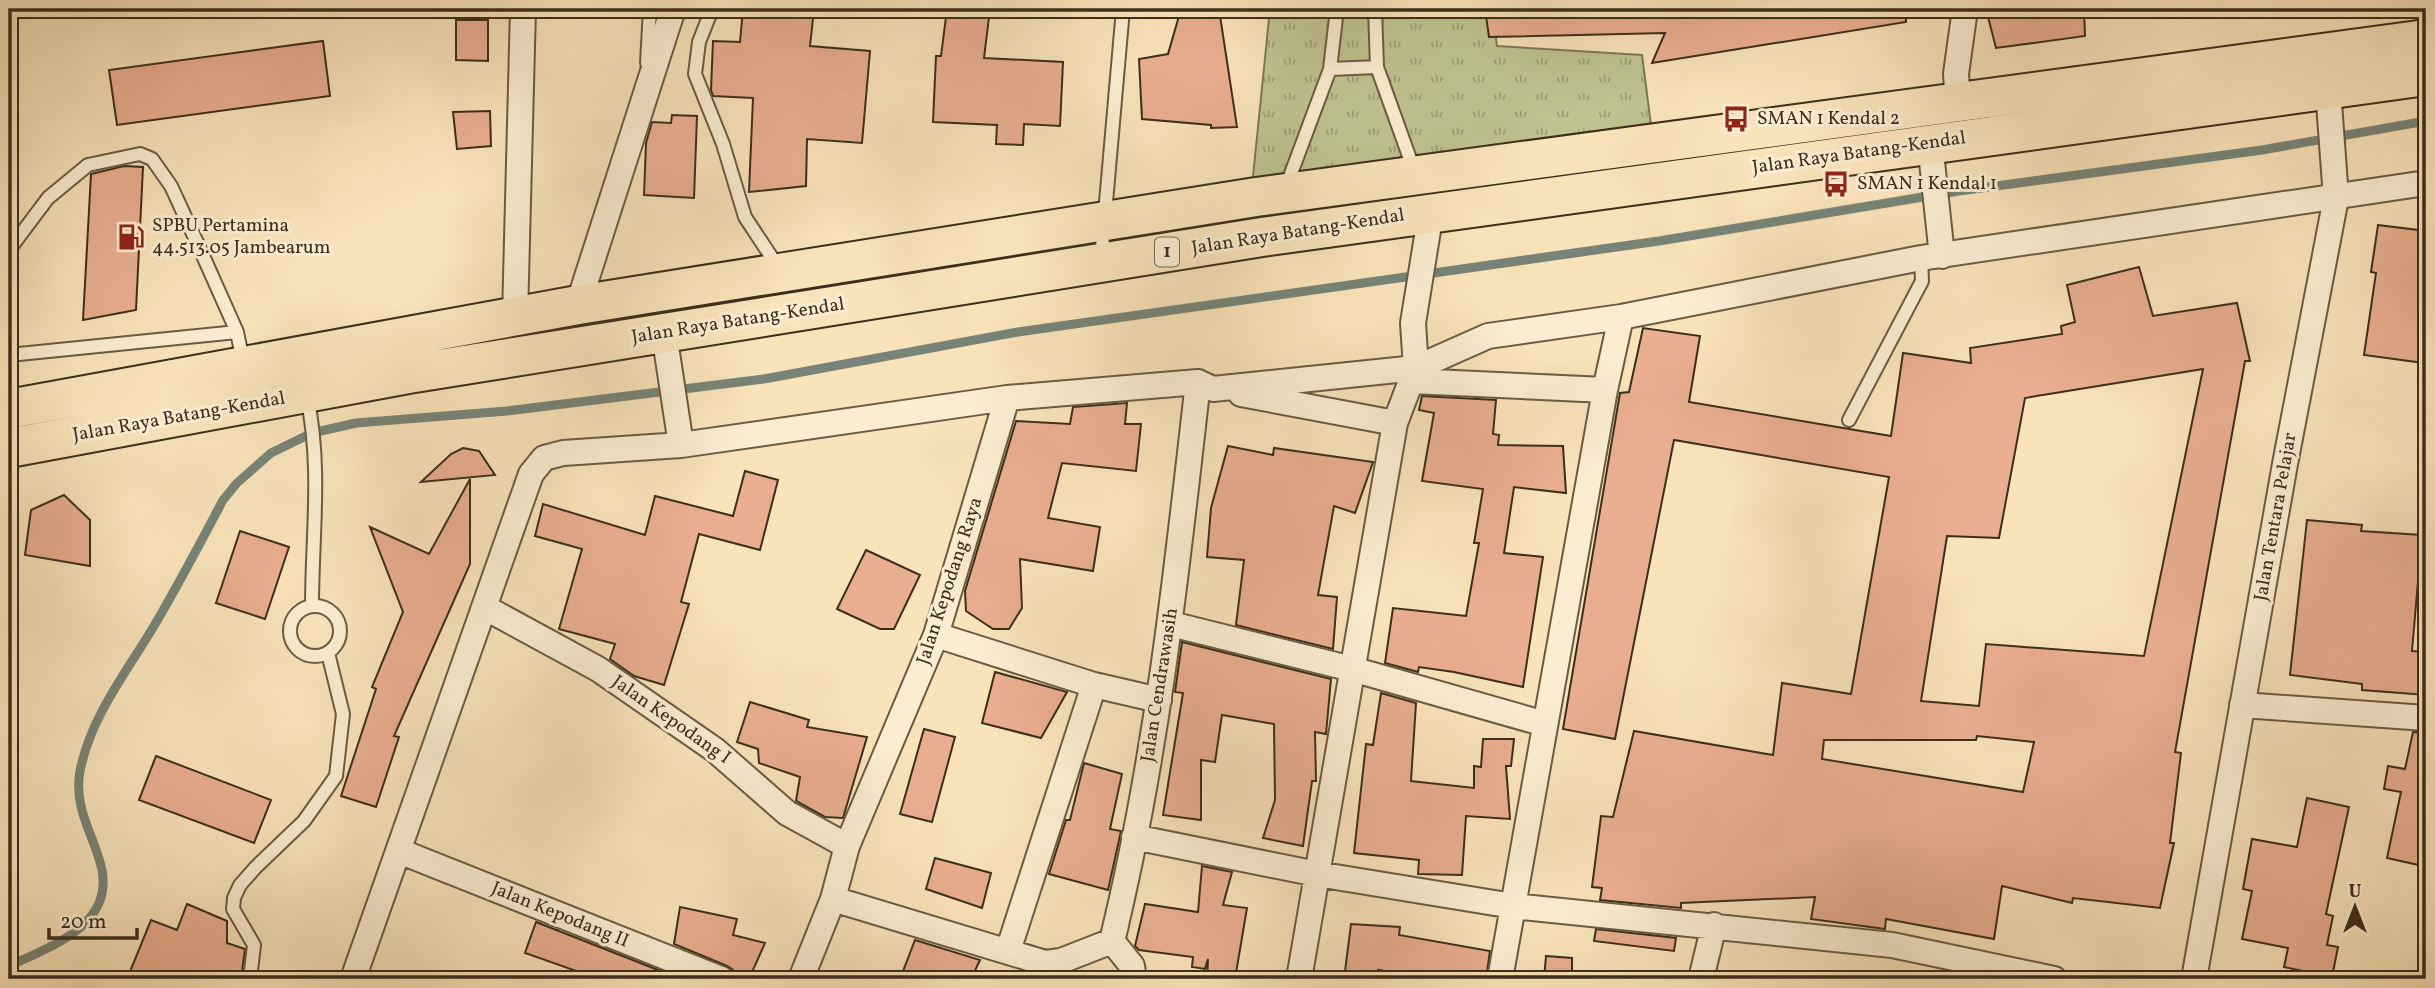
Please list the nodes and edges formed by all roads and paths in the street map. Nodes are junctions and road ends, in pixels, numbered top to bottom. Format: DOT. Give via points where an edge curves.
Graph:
graph roads {
  1 [pos="523,9"];
  2 [pos="650,9"];
  3 [pos="673,9"];
  4 [pos="712,9"];
  5 [pos="1123,9"];
  6 [pos="1337,9"];
  7 [pos="1374,9"];
  8 [pos="1965,9"];
  9 [pos="2426,39"];
  10 [pos="1377,67"];
  11 [pos="1330,69"];
  12 [pos="2426,76"];
  13 [pos="2328,89"];
  14 [pos="645,98"];
  15 [pos="1958,103"];
  16 [pos="1930,143"];
  17 [pos="1416,176"];
  18 [pos="2426,183"];
  19 [pos="2335,190"];
  20 [pos="1284,194"];
  21 [pos="1431,212"];
  22 [pos="1107,221"];
  23 [pos="9,250"];
  24 [pos="1935,250"];
  25 [pos="1101,262"];
  26 [pos="782,273"];
  27 [pos="578,305"];
  28 [pos="515,317"];
  29 [pos="1621,317"];
  30 [pos="664,333"];
  31 [pos="9,355"];
  32 [pos="1414,374"];
  33 [pos="246,375"];
  34 [pos="1206,385"];
  35 [pos="1605,390"];
  36 [pos="1007,398"];
  37 [pos="309,406"];
  38 [pos="9,409"];
  39 [pos="1849,420"];
  40 [pos="1395,423"];
  41 [pos="681,436"];
  42 [pos="9,448"];
  43 [pos="312,606"];
  44 [pos="484,607"];
  45 [pos="1171,624"];
  46 [pos="936,635"];
  47 [pos="328,653"];
  48 [pos="1352,669"];
  49 [pos="1094,685"];
  50 [pos="1159,700"];
  51 [pos="2242,705"];
  52 [pos="2426,718"];
  53 [pos="1545,724"];
  54 [pos="1134,837"];
  55 [pos="848,846"];
  56 [pos="399,851"];
  57 [pos="1317,874"];
  58 [pos="833,899"];
  59 [pos="1513,906"];
  60 [pos="1714,925"];
  61 [pos="1112,941"];
  62 [pos="1008,951"];
  63 [pos="2201,978"];
  64 [pos="250,979"];
  65 [pos="353,979"];
  66 [pos="721,979"];
  67 [pos="801,979"];
  68 [pos="1134,979"];
  69 [pos="1299,979"];
  70 [pos="1500,979"];
  71 [pos="1701,979"];
  72 [pos="2054,979"];
  1 -- 28 [label="street"];
  2 -- 14 [label="lane"];
  3 -- 14 [label="street"];
  4 -- 26 [label="lane" via="699,42 695,74 745,218"];
  5 -- 22 [label="lane"];
  6 -- 11 [label="lane"];
  7 -- 10 [label="lane"];
  8 -- 15 [label="street" via="1956,74"];
  9 -- 13 [label="highway, Jalan Raya Batang-Kendal / 1"];
  10 -- 11 [label="lane"];
  10 -- 17 [label="lane"];
  11 -- 20 [label="lane"];
  12 -- 13 [label="highway, Jalan Raya Batang-Kendal / 1"];
  13 -- 15 [label="highway, Jalan Raya Batang-Kendal / 1"];
  13 -- 16 [label="highway, Jalan Raya Batang-Kendal / 1"];
  13 -- 19 [label="street, Jalan Tentara Pelajar"];
  14 -- 27 [label="street"];
  15 -- 17 [label="highway, Jalan Raya Batang-Kendal / 1"];
  16 -- 21 [label="highway, Jalan Raya Batang-Kendal / 1"];
  16 -- 24 [label="street" via="1936,181"];
  17 -- 20 [label="highway, Jalan Raya Batang-Kendal / 1"];
  18 -- 19 [label="street"];
  19 -- 24 [label="street"];
  19 -- 51 [label="street, Jalan Tentara Pelajar"];
  20 -- 22 [label="highway, Jalan Raya Batang-Kendal / 1"];
  21 -- 25 [label="highway, Jalan Raya Batang-Kendal / 1"];
  21 -- 32 [label="street" via="1413,323"];
  22 -- 25 [label="lane"];
  22 -- 26 [label="highway, Jalan Raya Batang-Kendal / 1"];
  23 -- 33 [label="lane" via="48,198 88,165 140,155 152,159 163,172"];
  24 -- 29 [label="street"];
  24 -- 39 [label="lane"];
  25 -- 30 [label="highway, Jalan Raya Batang-Kendal / 1"];
  26 -- 27 [label="highway, Jalan Raya Batang-Kendal / 1"];
  27 -- 28 [label="highway, Jalan Raya Batang-Kendal / 1"];
  28 -- 33 [label="highway, Jalan Raya Batang-Kendal / 1"];
  29 -- 32 [label="street" via="1488,336"];
  29 -- 35 [label="street"];
  30 -- 37 [label="highway, Jalan Raya Batang-Kendal / 1"];
  30 -- 41 [label="street"];
  31 -- 33 [label="lane"];
  32 -- 34 [label="street"];
  32 -- 35 [label="street"];
  32 -- 40 [label="street"];
  33 -- 37 [label="highway, Jalan Raya Batang-Kendal / 1"];
  33 -- 38 [label="highway, Jalan Raya Batang-Kendal / 1"];
  33 -- 42 [label="highway, Jalan Raya Batang-Kendal / 1"];
  34 -- 36 [label="street"];
  34 -- 40 [label="street"];
  34 -- 45 [label="street, Jalan Cendrawasih"];
  35 -- 53 [label="street"];
  36 -- 41 [label="street"];
  36 -- 46 [label="street, Jalan Kepodang Raya"];
  37 -- 43 [label="lane" via="316,485"];
  40 -- 48 [label="street"];
  41 -- 44 [label="street" via="544,458 531,474"];
  43 -- 47 [label="lane" via="331,611 341,627 340,637"];
  43 -- 47 [label="lane" via="295,615 293,644 309,655"];
  44 -- 55 [label="street, Jalan Kepodang I" via="598,669 715,750 787,813"];
  44 -- 56 [label="street"];
  45 -- 48 [label="street"];
  45 -- 50 [label="street, Jalan Cendrawasih"];
  46 -- 49 [label="street"];
  46 -- 55 [label="street, Jalan Kepodang Raya"];
  47 -- 64 [label="lane" via="343,714 336,776 304,821 256,867 234,898 233,909 254,944"];
  48 -- 53 [label="street"];
  48 -- 57 [label="street"];
  49 -- 50 [label="street"];
  49 -- 62 [label="street"];
  50 -- 54 [label="street, Jalan Cendrawasih"];
  51 -- 52 [label="street"];
  51 -- 63 [label="street, Jalan Tentara Pelajar"];
  53 -- 59 [label="street"];
  54 -- 57 [label="street"];
  54 -- 61 [label="street, Jalan Cendrawasih"];
  55 -- 58 [label="street, Jalan Kepodang Raya"];
  56 -- 65 [label="street"];
  56 -- 66 [label="street, Jalan Kepodang II"];
  57 -- 59 [label="street"];
  57 -- 69 [label="street"];
  58 -- 62 [label="street"];
  58 -- 67 [label="street, Jalan Kepodang Raya"];
  59 -- 60 [label="street"];
  59 -- 70 [label="street"];
  60 -- 71 [label="street"];
  60 -- 72 [label="street" via="1892,945"];
  61 -- 62 [label="street" via="1061,961 1045,962"];
  61 -- 68 [label="street" via="1132,966"];
}
